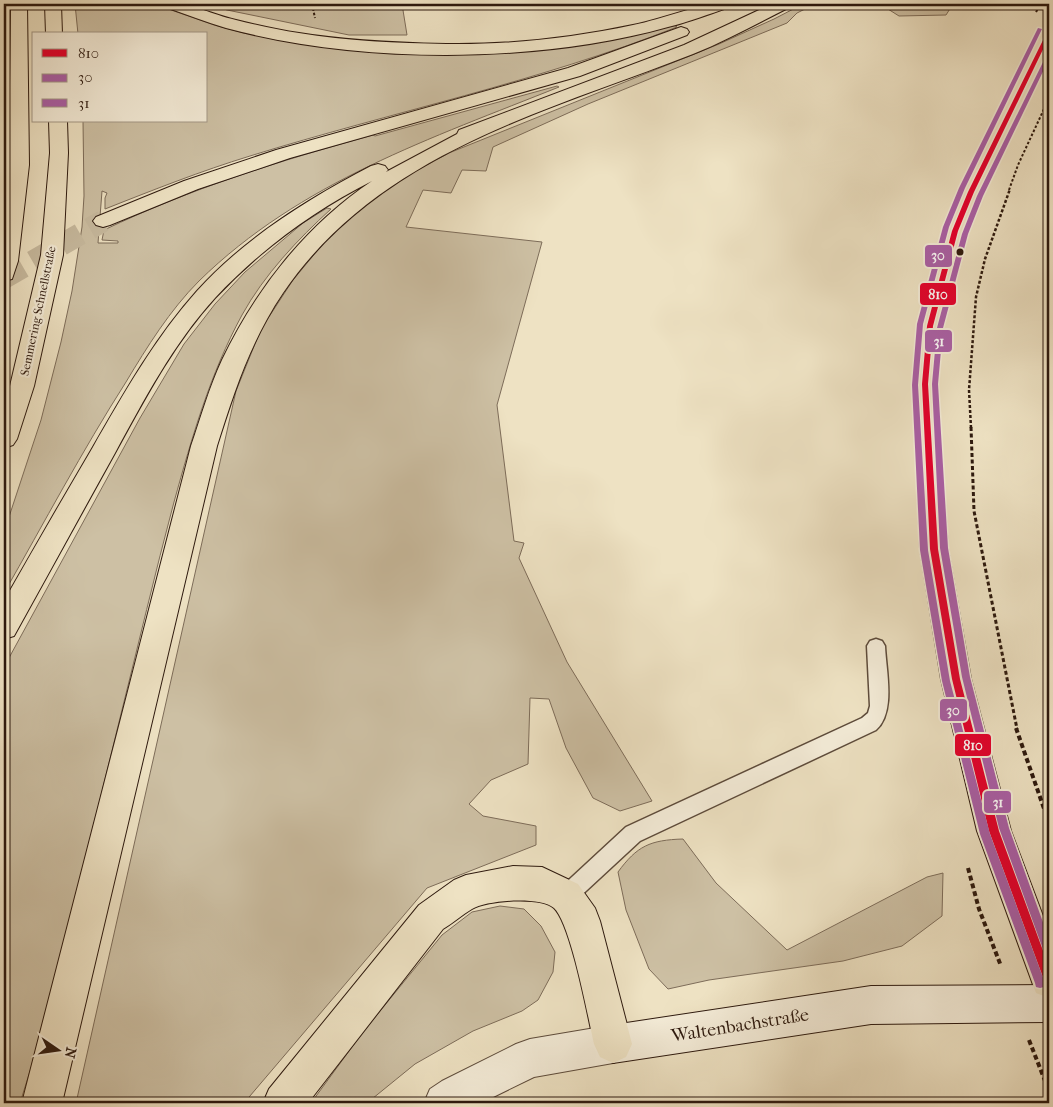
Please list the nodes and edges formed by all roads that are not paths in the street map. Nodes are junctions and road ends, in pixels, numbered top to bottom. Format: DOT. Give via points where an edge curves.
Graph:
graph roads {
  1 [pos="19,4"];
  2 [pos="53,4"];
  3 [pos="171,4"];
  4 [pos="724,4"];
  5 [pos="747,4"];
  6 [pos="784,4"];
  7 [pos="54,32"];
  8 [pos="1049,33"];
  9 [pos="58,122"];
  10 [pos="483,128"];
  11 [pos="19,165"];
  12 [pos="4,184"];
  13 [pos="103,221"];
  14 [pos="4,274"];
  15 [pos="4,439"];
  16 [pos="4,627"];
  17 [pos="876,646"];
  18 [pos="566,896"];
  19 [pos="1049,980"];
  20 [pos="1049,1004"];
  21 [pos="613,1044"];
  22 [pos="42,1103"];
  23 [pos="283,1103"];
  24 [pos="444,1103"];
  1 -- 11 [label="main road"];
  2 -- 7 [label="main road"];
  3 -- 4 [label="main road" via="264,32 340,44 500,48 577,40 651,27"];
  5 -- 13 [label="main road" via="574,72 282,154 191,185"];
  6 -- 10 [label="main road" via="690,48"];
  8 -- 19 [label="main road" via="955,231 930,326 925,384 934,549 956,679 994,831"];
  9 -- 15 [label="main road, Semmering Schnellstraße" via="52,255 22,386"];
  10 -- 16 [label="main road" via="404,157 346,186 256,247 224,276 189,315 147,373"];
  10 -- 22 [label="main road" via="368,192 329,223 296,258 262,304 233,361 204,446"];
  11 -- 12 [label="main road"];
  11 -- 14 [label="main road"];
  17 -- 18 [label="lane" via="879,706 876,718 869,724 633,834"];
  18 -- 21 [label="main road" via="582,920"];
  18 -- 23 [label="main road" via="542,884 512,883 466,892 431,916"];
  20 -- 21 [label="street, Waltenbachstraße" via="871,1005"];
  21 -- 24 [label="street, Waltenbachstraße" via="530,1058"];
}
